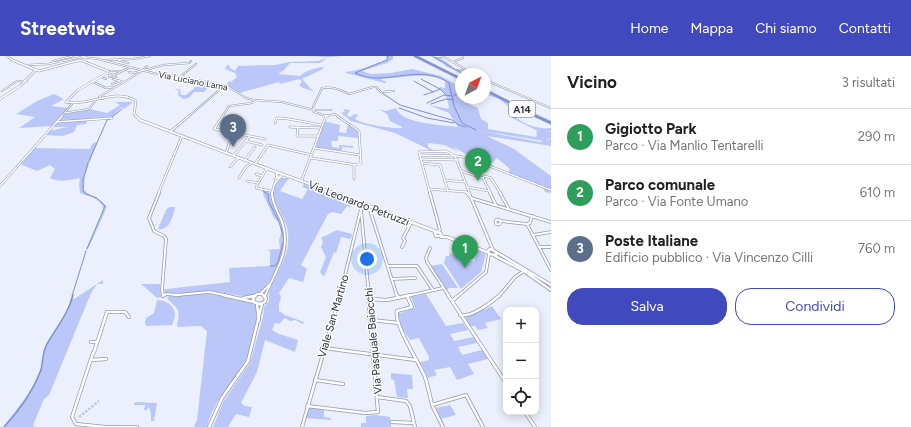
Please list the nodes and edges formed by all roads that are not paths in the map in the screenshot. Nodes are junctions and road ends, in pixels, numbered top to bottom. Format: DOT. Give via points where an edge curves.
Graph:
graph roads {
  1 [pos="7,56"];
  2 [pos="73,56"];
  3 [pos="85,56"];
  4 [pos="150,56"];
  5 [pos="416,56"];
  6 [pos="433,56"];
  7 [pos="436,56"];
  8 [pos="463,56"];
  9 [pos="82,57"];
  10 [pos="115,59"];
  11 [pos="104,60"];
  12 [pos="191,61"];
  13 [pos="453,62"];
  14 [pos="53,63"];
  15 [pos="128,63"];
  16 [pos="48,64"];
  17 [pos="196,64"];
  18 [pos="27,65"];
  19 [pos="132,66"];
  20 [pos="146,66"];
  21 [pos="52,68"];
  22 [pos="464,68"];
  23 [pos="36,70"];
  24 [pos="109,70"];
  25 [pos="140,71"];
  26 [pos="122,72"];
  27 [pos="129,72"];
  28 [pos="107,73"];
  29 [pos="111,74"];
  30 [pos="114,75"];
  31 [pos="455,76"];
  32 [pos="101,77"];
  33 [pos="109,77"];
  34 [pos="180,77"];
  35 [pos="106,79"];
  36 [pos="113,79"];
  37 [pos="27,81"];
  38 [pos="120,81"];
  39 [pos="93,82"];
  40 [pos="124,82"];
  41 [pos="491,83"];
  42 [pos="112,84"];
  43 [pos="225,86"];
  44 [pos="116,87"];
  45 [pos="2,91"];
  46 [pos="394,91"];
  47 [pos="491,93"];
  48 [pos="493,94"];
  49 [pos="498,96"];
  50 [pos="0,99"];
  51 [pos="103,99"];
  52 [pos="96,100"];
  53 [pos="254,100"];
  54 [pos="72,104"];
  55 [pos="508,104"];
  56 [pos="519,104"];
  57 [pos="551,108"];
  58 [pos="314,110"];
  59 [pos="331,110"];
  60 [pos="64,113"];
  61 [pos="326,116"];
  62 [pos="112,118"];
  63 [pos="56,122"];
  64 [pos="551,122"];
  65 [pos="275,123"];
  66 [pos="290,127"];
  67 [pos="298,127"];
  68 [pos="321,127"];
  69 [pos="170,132"];
  70 [pos="233,132"];
  71 [pos="182,136"];
  72 [pos="250,136"];
  73 [pos="318,136"];
  74 [pos="265,139"];
  75 [pos="246,141"];
  76 [pos="262,145"];
  77 [pos="255,147"];
  78 [pos="276,147"];
  79 [pos="314,148"];
  80 [pos="283,149"];
  81 [pos="274,150"];
  82 [pos="353,150"];
  83 [pos="281,151"];
  84 [pos="226,153"];
  85 [pos="312,154"];
  86 [pos="354,154"];
  87 [pos="360,155"];
  88 [pos="420,155"];
  89 [pos="233,156"];
  90 [pos="455,156"];
  91 [pos="238,158"];
  92 [pos="311,158"];
  93 [pos="421,159"];
  94 [pos="246,160"];
  95 [pos="457,160"];
  96 [pos="252,163"];
  97 [pos="422,163"];
  98 [pos="255,164"];
  99 [pos="354,164"];
  100 [pos="230,167"];
  101 [pos="267,168"];
  102 [pos="461,171"];
  103 [pos="256,174"];
  104 [pos="279,175"];
  105 [pos="262,176"];
  106 [pos="239,178"];
  107 [pos="483,178"];
  108 [pos="354,179"];
  109 [pos="444,180"];
  110 [pos="247,181"];
  111 [pos="301,182"];
  112 [pos="465,182"];
  113 [pos="258,184"];
  114 [pos="0,186"];
  115 [pos="468,188"];
  116 [pos="429,189"];
  117 [pos="551,190"];
  118 [pos="271,191"];
  119 [pos="448,191"];
  120 [pos="490,191"];
  121 [pos="466,192"];
  122 [pos="471,198"];
  123 [pos="362,205"];
  124 [pos="496,205"];
  125 [pos="369,207"];
  126 [pos="509,209"];
  127 [pos="360,214"];
  128 [pos="532,216"];
  129 [pos="500,221"];
  130 [pos="363,222"];
  131 [pos="551,222"];
  132 [pos="357,223"];
  133 [pos="410,223"];
  134 [pos="527,224"];
  135 [pos="551,232"];
  136 [pos="436,233"];
  137 [pos="533,235"];
  138 [pos="402,247"];
  139 [pos="539,247"];
  140 [pos="551,247"];
  141 [pos="430,248"];
  142 [pos="493,250"];
  143 [pos="491,254"];
  144 [pos="546,260"];
  145 [pos="551,260"];
  146 [pos="514,265"];
  147 [pos="388,266"];
  148 [pos="551,270"];
  149 [pos="524,271"];
  150 [pos="517,273"];
  151 [pos="392,278"];
  152 [pos="415,278"];
  153 [pos="272,281"];
  154 [pos="551,286"];
  155 [pos="444,288"];
  156 [pos="434,290"];
  157 [pos="551,290"];
  158 [pos="260,294"];
  159 [pos="254,296"];
  160 [pos="265,296"];
  161 [pos="407,296"];
  162 [pos="239,298"];
  163 [pos="398,298"];
  164 [pos="369,299"];
  165 [pos="452,302"];
  166 [pos="255,303"];
  167 [pos="262,304"];
  168 [pos="460,314"];
  169 [pos="466,315"];
  170 [pos="129,317"];
  171 [pos="371,320"];
  172 [pos="464,321"];
  173 [pos="258,322"];
  174 [pos="399,323"];
  175 [pos="90,342"];
  176 [pos="97,342"];
  177 [pos="324,348"];
  178 [pos="374,355"];
  179 [pos="91,360"];
  180 [pos="106,360"];
  181 [pos="416,360"];
  182 [pos="503,379"];
  183 [pos="315,380"];
  184 [pos="343,384"];
  185 [pos="377,397"];
  186 [pos="432,404"];
  187 [pos="307,406"];
  188 [pos="527,415"];
  189 [pos="392,422"];
  190 [pos="414,425"];
  191 [pos="106,427"];
  192 [pos="115,427"];
  193 [pos="137,427"];
  194 [pos="209,427"];
  195 [pos="302,427"];
  196 [pos="443,427"];
  197 [pos="483,427"];
  198 [pos="534,427"];
  1 -- 18 [label="main road"];
  2 -- 14 [label="street" via="53,60"];
  3 -- 9 [label="main road"];
  4 -- 10 [label="street"];
  5 -- 31 [label="highway"];
  6 -- 7 [label="street"];
  7 -- 13 [label="street"];
  8 -- 13 [label="street"];
  9 -- 11 [label="street"];
  9 -- 14 [label="street"];
  10 -- 11 [label="street"];
  10 -- 15 [label="street"];
  11 -- 19 [label="street"];
  12 -- 25 [label="street"];
  13 -- 22 [label="street"];
  14 -- 16 [label="street"];
  16 -- 18 [label="street"];
  16 -- 21 [label="street"];
  17 -- 34 [label="street"];
  18 -- 23 [label="main road"];
  19 -- 25 [label="street"];
  19 -- 26 [label="street"];
  20 -- 25 [label="street"];
  21 -- 23 [label="main road"];
  21 -- 24 [label="main road" via="81,60"];
  23 -- 37 [label="main road"];
  24 -- 26 [label="street"];
  24 -- 28 [label="main road"];
  24 -- 29 [label="street"];
  25 -- 27 [label="street"];
  25 -- 34 [label="street, Via Luciano Lama"];
  25 -- 40 [label="street"];
  26 -- 30 [label="street"];
  28 -- 29 [label="street"];
  28 -- 32 [label="main road"];
  29 -- 30 [label="street"];
  30 -- 33 [label="street" via="116,77"];
  32 -- 35 [label="street"];
  32 -- 39 [label="main road"];
  34 -- 43 [label="street, Via Luciano Lama"];
  36 -- 38 [label="street"];
  37 -- 45 [label="street" via="18,81"];
  37 -- 50 [label="main road"];
  38 -- 40 [label="street"];
  38 -- 42 [label="street"];
  39 -- 44 [label="street" via="106,88"];
  39 -- 54 [label="main road" via="67,99 67,102"];
  40 -- 44 [label="street"];
  41 -- 57 [label="street"];
  43 -- 53 [label="street, Via Luciano Lama"];
  43 -- 69 [label="street"];
  44 -- 51 [label="street" via="98,97"];
  46 -- 58 [label="street" via="381,92 373,87 349,94 324,87 315,101"];
  47 -- 49 [label="highway, A14"];
  48 -- 55 [label="highway"];
  48 -- 64 [label="highway, A14"];
  49 -- 56 [label="highway"];
  49 -- 64 [label="highway, A14"];
  51 -- 52 [label="main road"];
  51 -- 69 [label="main road, Via Leonardo Petruzzi" via="125,96 134,98 135,116 141,121"];
  52 -- 54 [label="main road"];
  52 -- 60 [label="street" via="88,109"];
  53 -- 58 [label="street, Via Luciano Lama" via="282,102"];
  53 -- 70 [label="street" via="252,103 229,106 214,129"];
  54 -- 60 [label="street"];
  58 -- 59 [label="street"];
  58 -- 61 [label="street" via="317,114"];
  60 -- 63 [label="street"];
  61 -- 68 [label="street"];
  61 -- 87 [label="street" via="335,114 359,131"];
  62 -- 63 [label="street"];
  63 -- 114 [label="street"];
  65 -- 68 [label="street" via="277,118 287,118"];
  66 -- 67 [label="street"];
  67 -- 68 [label="street"];
  67 -- 73 [label="street" via="297,136"];
  68 -- 73 [label="street"];
  69 -- 71 [label="main road, Via Leonardo Petruzzi"];
  70 -- 72 [label="street"];
  70 -- 84 [label="street"];
  71 -- 84 [label="main road, Via Leonardo Petruzzi"];
  71 -- 162 [label="street" via="149,218 154,231 166,239 162,290 166,295 209,292"];
  72 -- 74 [label="street"];
  72 -- 75 [label="street"];
  73 -- 79 [label="street"];
  75 -- 76 [label="street"];
  75 -- 89 [label="street"];
  77 -- 94 [label="street"];
  78 -- 80 [label="street"];
  78 -- 81 [label="street"];
  78 -- 98 [label="street" via="268,146"];
  79 -- 85 [label="street"];
  79 -- 86 [label="street"];
  80 -- 83 [label="street"];
  80 -- 85 [label="street"];
  82 -- 86 [label="street"];
  84 -- 89 [label="main road, Via Leonardo Petruzzi"];
  85 -- 92 [label="street"];
  86 -- 87 [label="street"];
  87 -- 99 [label="street" via="361,163"];
  88 -- 90 [label="street"];
  88 -- 90 [label="street" via="421,151 446,151"];
  88 -- 93 [label="street"];
  89 -- 91 [label="main road, Via Leonardo Petruzzi"];
  90 -- 95 [label="street"];
  90 -- 117 [label="street" via="469,158"];
  91 -- 94 [label="main road, Via Leonardo Petruzzi"];
  91 -- 100 [label="street"];
  92 -- 99 [label="street"];
  92 -- 111 [label="street"];
  93 -- 95 [label="street"];
  93 -- 97 [label="street"];
  94 -- 96 [label="main road, Via Leonardo Petruzzi"];
  95 -- 102 [label="street"];
  96 -- 98 [label="main road, Via Leonardo Petruzzi"];
  96 -- 106 [label="street"];
  97 -- 109 [label="street" via="439,164"];
  97 -- 116 [label="street"];
  98 -- 101 [label="main road, Via Leonardo Petruzzi"];
  99 -- 108 [label="street"];
  101 -- 104 [label="main road, Via Leonardo Petruzzi"];
  101 -- 105 [label="street"];
  102 -- 107 [label="street"];
  102 -- 112 [label="street"];
  103 -- 105 [label="street"];
  104 -- 111 [label="main road, Via Leonardo Petruzzi"];
  104 -- 118 [label="street"];
  105 -- 113 [label="street"];
  107 -- 120 [label="street"];
  107 -- 126 [label="street" via="492,178"];
  109 -- 112 [label="street"];
  109 -- 119 [label="street"];
  110 -- 113 [label="street"];
  111 -- 123 [label="main road, Via Leonardo Petruzzi"];
  112 -- 115 [label="street"];
  113 -- 118 [label="street" via="256,188"];
  115 -- 120 [label="street"];
  115 -- 121 [label="street"];
  115 -- 122 [label="street"];
  116 -- 119 [label="street"];
  116 -- 136 [label="street" via="440,229"];
  118 -- 153 [label="street" via="271,201 284,225 286,241 281,262"];
  119 -- 121 [label="street"];
  120 -- 124 [label="street"];
  121 -- 122 [label="street"];
  122 -- 124 [label="street"];
  122 -- 142 [label="street"];
  123 -- 125 [label="main road, Via Leonardo Petruzzi"];
  123 -- 127 [label="street, Via Pasquale Baiocchi"];
  124 -- 126 [label="street"];
  125 -- 133 [label="main road, Via Leonardo Petruzzi"];
  125 -- 147 [label="street"];
  126 -- 128 [label="street"];
  127 -- 130 [label="street, Via Pasquale Baiocchi"];
  127 -- 132 [label="street, Viale San Martino"];
  128 -- 131 [label="street"];
  128 -- 134 [label="street" via="531,222"];
  129 -- 134 [label="street"];
  130 -- 132 [label="street"];
  130 -- 164 [label="street, Via Pasquale Baiocchi"];
  132 -- 177 [label="street, Viale San Martino" via="342,290"];
  133 -- 136 [label="main road, Via Leonardo Petruzzi"];
  133 -- 138 [label="street"];
  134 -- 137 [label="street"];
  135 -- 137 [label="street"];
  136 -- 143 [label="main road, Via Leonardo Petruzzi"];
  137 -- 139 [label="street"];
  139 -- 140 [label="street"];
  139 -- 144 [label="street"];
  141 -- 155 [label="street" via="426,261"];
  142 -- 143 [label="main road"];
  142 -- 143 [label="main road"];
  143 -- 146 [label="main road"];
  143 -- 154 [label="main road" via="537,276"];
  143 -- 165 [label="street" via="486,272"];
  144 -- 145 [label="street"];
  144 -- 148 [label="street"];
  146 -- 149 [label="main road"];
  146 -- 150 [label="street"];
  147 -- 151 [label="street"];
  147 -- 156 [label="street" via="417,266"];
  149 -- 150 [label="street"];
  149 -- 154 [label="main road"];
  149 -- 157 [label="main road"];
  150 -- 169 [label="street" via="491,302"];
  151 -- 152 [label="street"];
  151 -- 163 [label="street"];
  153 -- 158 [label="street"];
  153 -- 160 [label="street"];
  155 -- 156 [label="street"];
  155 -- 165 [label="street"];
  156 -- 161 [label="street"];
  158 -- 159 [label="street"];
  158 -- 160 [label="street"];
  159 -- 162 [label="street"];
  159 -- 166 [label="street"];
  160 -- 167 [label="street" via="266,301"];
  161 -- 163 [label="street"];
  161 -- 174 [label="street" via="412,307 397,311"];
  162 -- 166 [label="street"];
  163 -- 164 [label="street"];
  164 -- 171 [label="street, Via Pasquale Baiocchi"];
  165 -- 168 [label="street"];
  166 -- 167 [label="street"];
  166 -- 173 [label="street" via="258,308"];
  167 -- 173 [label="street"];
  168 -- 169 [label="street"];
  168 -- 172 [label="street"];
  169 -- 172 [label="street"];
  170 -- 176 [label="street" via="126,313 107,312"];
  171 -- 174 [label="street"];
  171 -- 178 [label="street, Via Pasquale Baiocchi"];
  172 -- 182 [label="street"];
  173 -- 194 [label="street" via="246,365 222,398"];
  174 -- 181 [label="street"];
  175 -- 176 [label="street"];
  176 -- 179 [label="street"];
  177 -- 178 [label="street"];
  177 -- 183 [label="street, Viale San Martino"];
  178 -- 181 [label="street"];
  178 -- 185 [label="street, Via Pasquale Baiocchi"];
  179 -- 180 [label="street"];
  179 -- 191 [label="street" via="72,417 76,424"];
  181 -- 186 [label="street" via="425,377"];
  183 -- 184 [label="street"];
  183 -- 187 [label="street, Viale San Martino"];
  185 -- 187 [label="street, Via Pasquale Baiocchi" via="378,413"];
  185 -- 190 [label="street" via="406,401 410,406"];
  186 -- 196 [label="street"];
  186 -- 197 [label="street" via="466,395"];
  187 -- 195 [label="street, Viale San Martino"];
  188 -- 198 [label="street"];
  189 -- 190 [label="street"];
  191 -- 192 [label="street"];
  192 -- 193 [label="street"];
}
